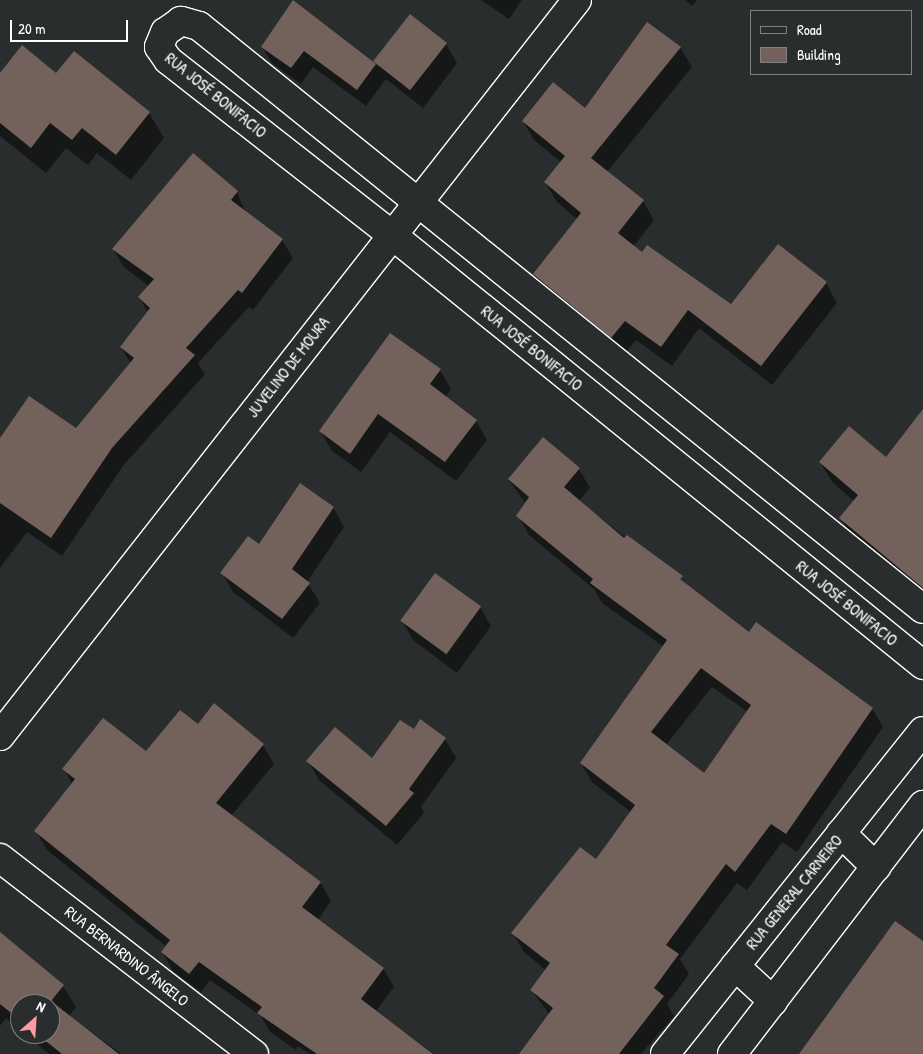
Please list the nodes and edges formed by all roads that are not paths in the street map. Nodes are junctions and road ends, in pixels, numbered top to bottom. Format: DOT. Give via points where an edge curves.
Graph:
graph roads {
  1 [pos="577,0"];
  2 [pos="416,204"];
  3 [pos="391,234"];
  4 [pos="923,609"];
  5 [pos="923,665"];
  6 [pos="923,731"];
  7 [pos="0,736"];
  8 [pos="923,805"];
  9 [pos="841,833"];
  10 [pos="0,858"];
  11 [pos="876,867"];
  12 [pos="735,966"];
  13 [pos="772,1001"];
  14 [pos="254,1054"];
  15 [pos="665,1054"];
  16 [pos="732,1054"];
  1 -- 2 [label="street, JUVELINO DE MOURA"];
  2 -- 3 [label="street, JUVELINO DE MOURA"];
  2 -- 3 [label="street, RUA JOSÉ BONIFACIO" via="199,26 181,22 165,32 159,47 168,60"];
  2 -- 4 [label="street, RUA JOSÉ BONIFACIO"];
  3 -- 5 [label="street, RUA JOSÉ BONIFACIO"];
  3 -- 7 [label="street, JUVELINO DE MOURA"];
  6 -- 9 [label="street, RUA GENERAL CARNEIRO"];
  8 -- 11 [label="street"];
  9 -- 11 [label="street"];
  9 -- 12 [label="street, RUA GENERAL CARNEIRO"];
  10 -- 14 [label="street, RUA BERNARDINO ÂNGELO"];
  11 -- 13 [label="street"];
  12 -- 13 [label="street"];
  12 -- 15 [label="street, RUA GENERAL CARNEIRO"];
  13 -- 16 [label="street"];
}
